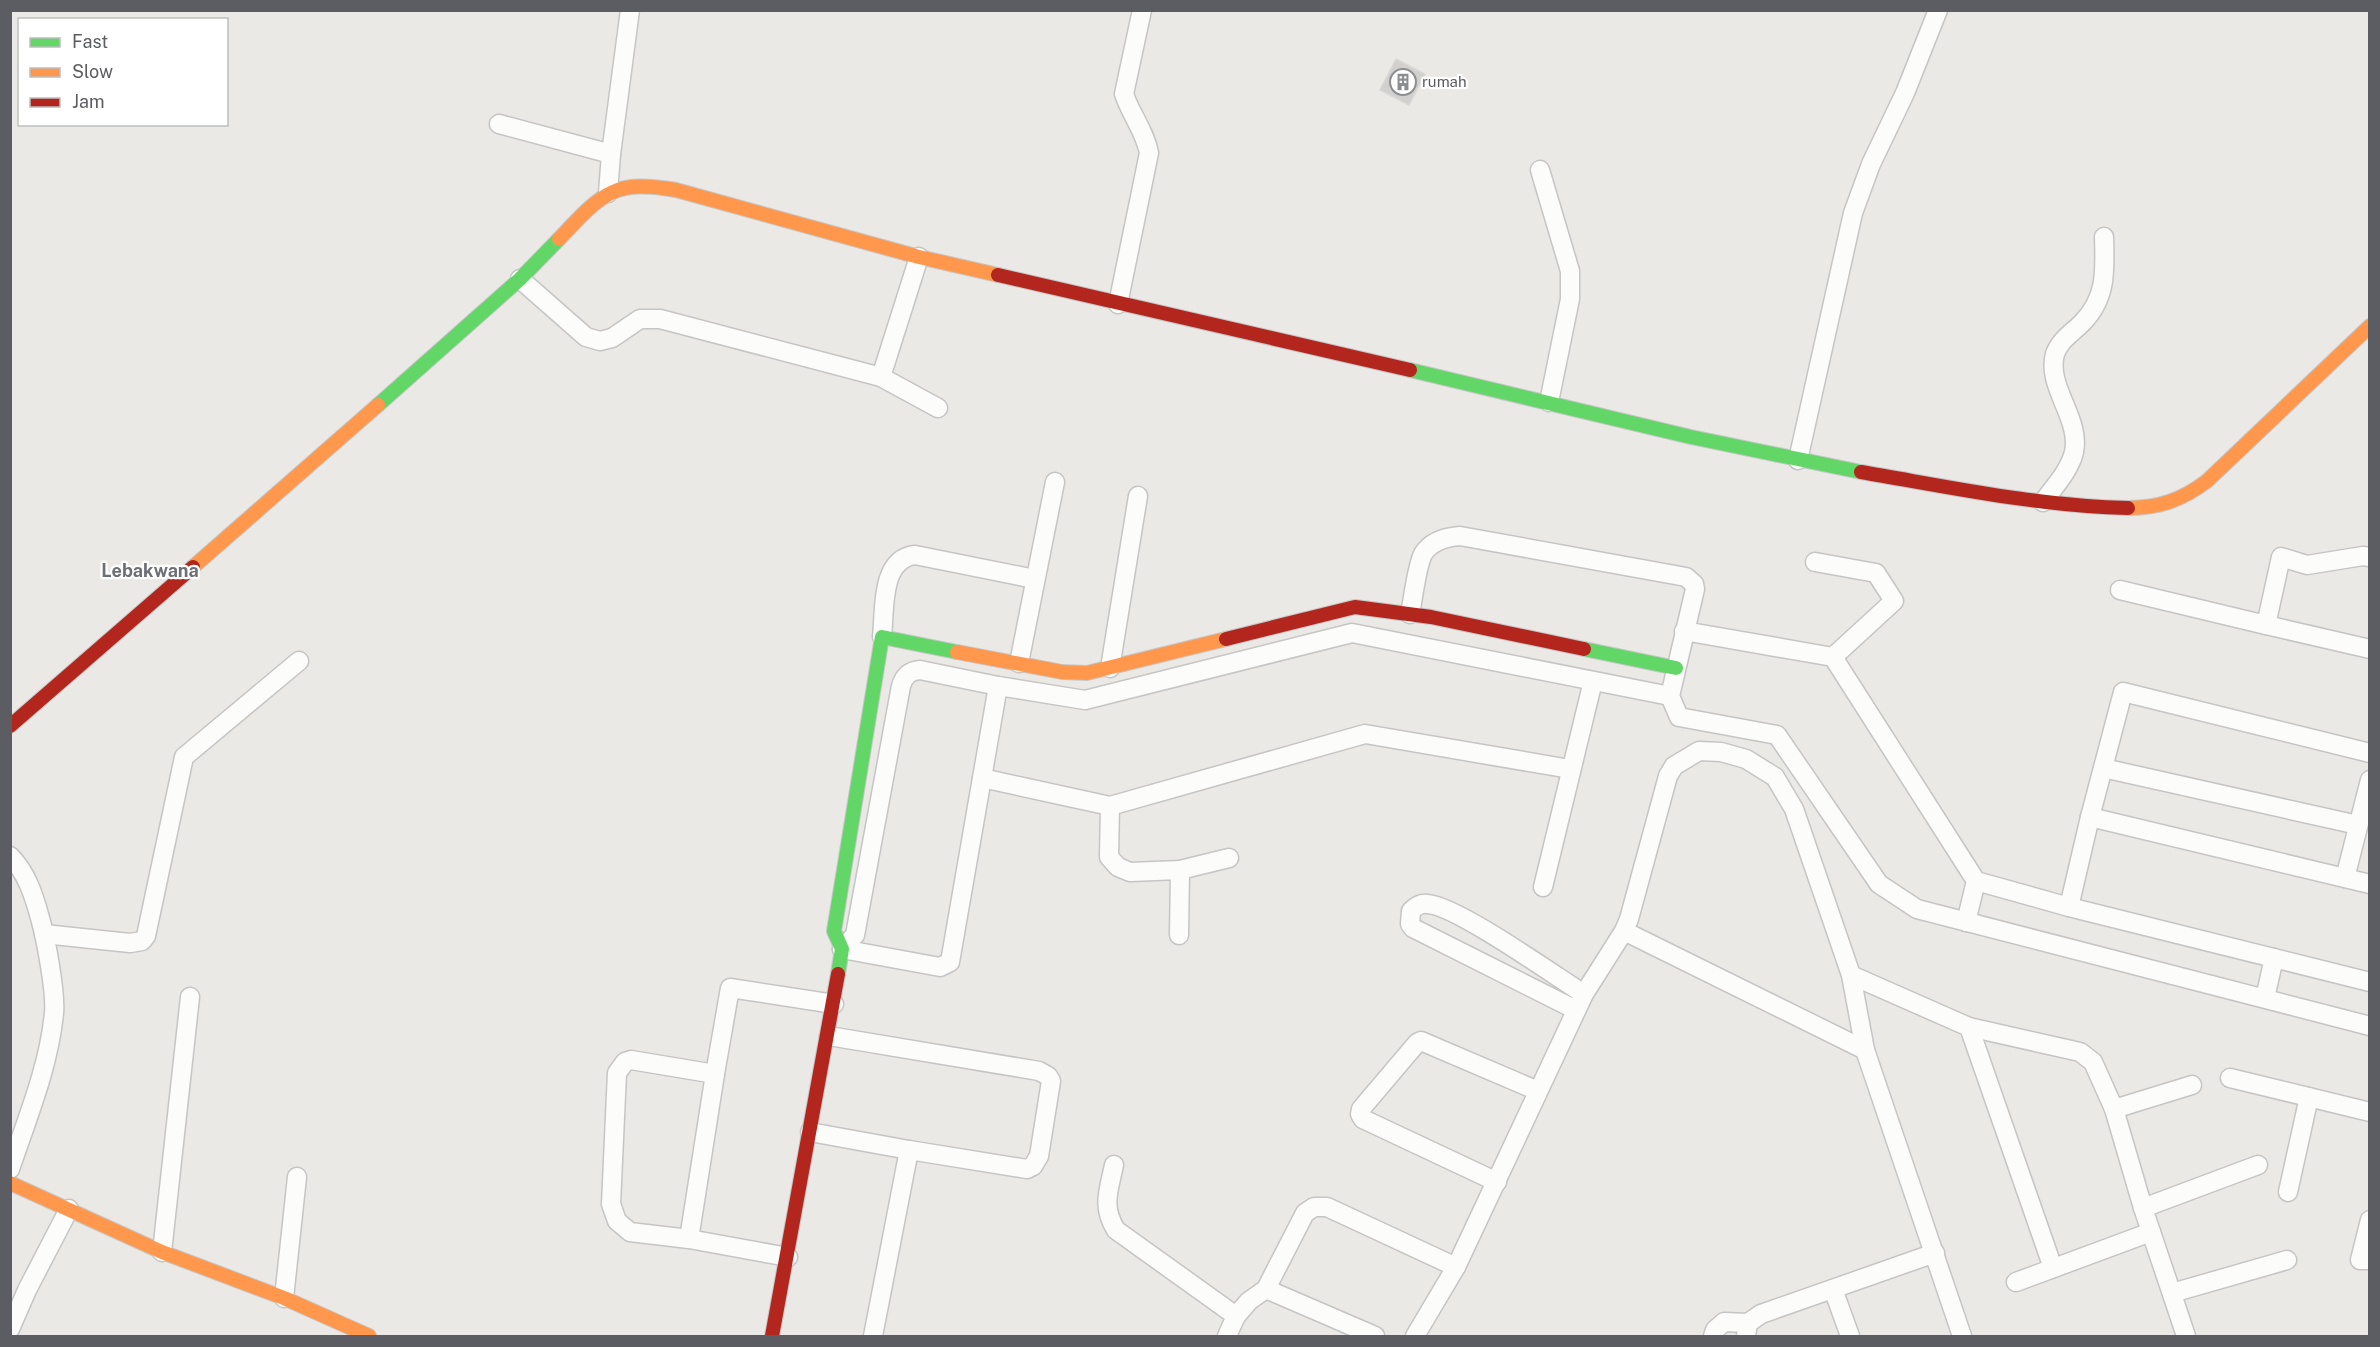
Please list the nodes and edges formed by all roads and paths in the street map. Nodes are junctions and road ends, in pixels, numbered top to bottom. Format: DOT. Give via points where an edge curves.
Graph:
graph roads {
  1 [pos="630,10"];
  2 [pos="1142,10"];
  3 [pos="1938,10"];
  4 [pos="499,124"];
  5 [pos="611,154"];
  6 [pos="1540,170"];
  7 [pos="608,193"];
  8 [pos="2104,237"];
  9 [pos="919,257"];
  10 [pos="520,279"];
  11 [pos="1118,304"];
  12 [pos="2370,326"];
  13 [pos="881,377"];
  14 [pos="1549,402"];
  15 [pos="938,408"];
  16 [pos="1798,460"];
  17 [pos="1055,482"];
  18 [pos="1138,496"];
  19 [pos="2043,502"];
  20 [pos="2370,557"];
  21 [pos="1815,562"];
  22 [pos="1035,579"];
  23 [pos="2120,590"];
  24 [pos="1410,614"];
  25 [pos="1431,617"];
  26 [pos="2266,625"];
  27 [pos="1684,631"];
  28 [pos="882,637"];
  29 [pos="1425,647"];
  30 [pos="2370,649"];
  31 [pos="1833,657"];
  32 [pos="299,661"];
  33 [pos="1019,663"];
  34 [pos="1110,668"];
  35 [pos="1676,668"];
  36 [pos="1062,672"];
  37 [pos="1593,681"];
  38 [pos="998,686"];
  39 [pos="1058,696"];
  40 [pos="1670,696"];
  41 [pos="10,726"];
  42 [pos="2370,753"];
  43 [pos="2103,768"];
  44 [pos="1570,769"];
  45 [pos="982,778"];
  46 [pos="2370,780"];
  47 [pos="1110,806"];
  48 [pos="2090,817"];
  49 [pos="2358,825"];
  50 [pos="10,856"];
  51 [pos="1229,858"];
  52 [pos="1180,870"];
  53 [pos="2344,878"];
  54 [pos="1976,881"];
  55 [pos="2370,884"];
  56 [pos="1543,887"];
  57 [pos="2069,907"];
  58 [pos="1966,922"];
  59 [pos="1624,931"];
  60 [pos="45,934"];
  61 [pos="1179,935"];
  62 [pos="1494,937"];
  63 [pos="842,949"];
  64 [pos="2274,958"];
  65 [pos="1480,962"];
  66 [pos="1851,975"];
  67 [pos="2370,982"];
  68 [pos="190,997"];
  69 [pos="2265,998"];
  70 [pos="1580,1002"];
  71 [pos="834,1004"];
  72 [pos="2370,1026"];
  73 [pos="1969,1028"];
  74 [pos="829,1036"];
  75 [pos="1865,1050"];
  76 [pos="715,1074"];
  77 [pos="2230,1078"];
  78 [pos="2192,1085"];
  79 [pos="1538,1091"];
  80 [pos="2309,1097"];
  81 [pos="2114,1109"];
  82 [pos="2370,1112"];
  83 [pos="810,1132"];
  84 [pos="909,1150"];
  85 [pos="1114,1165"];
  86 [pos="2258,1165"];
  87 [pos="10,1169"];
  88 [pos="297,1177"];
  89 [pos="1497,1182"];
  90 [pos="10,1183"];
  91 [pos="2288,1192"];
  92 [pos="69,1209"];
  93 [pos="2143,1209"];
  94 [pos="2370,1220"];
  95 [pos="2151,1232"];
  96 [pos="689,1239"];
  97 [pos="162,1252"];
  98 [pos="1935,1253"];
  99 [pos="788,1257"];
  100 [pos="2287,1260"];
  101 [pos="2370,1260"];
  102 [pos="1456,1268"];
  103 [pos="2053,1269"];
  104 [pos="2016,1282"];
  105 [pos="1266,1289"];
  106 [pos="1833,1289"];
  107 [pos="2172,1293"];
  108 [pos="284,1298"];
  109 [pos="1236,1316"];
  110 [pos="10,1329"];
  111 [pos="1747,1330"];
  112 [pos="369,1336"];
  113 [pos="772,1336"];
  114 [pos="873,1336"];
  115 [pos="1227,1336"];
  116 [pos="1375,1336"];
  117 [pos="1415,1336"];
  118 [pos="1713,1336"];
  119 [pos="1850,1336"];
  120 [pos="1962,1336"];
  121 [pos="2187,1336"];
  1 -- 5 [label="street"];
  2 -- 11 [label="street" via="1124,94 1149,153"];
  3 -- 16 [label="street" via="1853,213"];
  4 -- 5 [label="street"];
  5 -- 7 [label="street"];
  6 -- 14 [label="street" via="1570,271 1570,298"];
  7 -- 9 [label="street" via="622,187 647,185 676,190"];
  7 -- 10 [label="street"];
  8 -- 19 [label="street" via="2105,280 2095,306 2059,344 2055,356 2054,371 2075,434 2074,452 2067,469"];
  9 -- 11 [label="street"];
  9 -- 13 [label="street"];
  10 -- 13 [label="street" via="586,337 600,341 612,338 640,319 660,319"];
  10 -- 41 [label="street"];
  11 -- 14 [label="street"];
  12 -- 19 [label="street" via="2208,481 2187,496 2148,508"];
  13 -- 15 [label="street"];
  14 -- 16 [label="street"];
  16 -- 19 [label="street"];
  17 -- 22 [label="street"];
  18 -- 34 [label="street"];
  20 -- 26 [label="street" via="2307,565 2281,557"];
  21 -- 31 [label="street" via="1876,573 1894,601"];
  22 -- 28 [label="street" via="908,556 895,564 889,577"];
  22 -- 33 [label="street"];
  23 -- 26 [label="street"];
  24 -- 25 [label="street"];
  24 -- 27 [label="street" via="1423,554 1440,540 1460,536 1686,577 1695,589"];
  24 -- 34 [label="street" via="1355,607"];
  25 -- 29 [label="street"];
  25 -- 35 [label="street"];
  26 -- 30 [label="street"];
  27 -- 31 [label="street"];
  27 -- 35 [label="street"];
  28 -- 33 [label="street"];
  28 -- 63 [label="street" via="834,931"];
  29 -- 37 [label="street"];
  29 -- 39 [label="street" via="1352,633 1085,700"];
  31 -- 54 [label="street"];
  32 -- 60 [label="street" via="184,757 142,941"];
  33 -- 36 [label="street"];
  34 -- 36 [label="street" via="1087,673"];
  35 -- 40 [label="street"];
  36 -- 39 [label="street"];
  37 -- 40 [label="street"];
  37 -- 44 [label="street"];
  38 -- 39 [label="street"];
  38 -- 45 [label="street"];
  38 -- 63 [label="street" via="920,670 903,679 855,934"];
  40 -- 58 [label="street" via="1679,717 1777,735 1879,884 1917,909"];
  42 -- 43 [label="street" via="2123,692"];
  43 -- 48 [label="street"];
  43 -- 49 [label="street"];
  44 -- 47 [label="street" via="1365,734"];
  44 -- 56 [label="street"];
  45 -- 47 [label="street"];
  45 -- 63 [label="street" via="950,962 940,967"];
  46 -- 49 [label="street"];
  47 -- 52 [label="street" via="1108,857 1118,867 1130,872"];
  48 -- 53 [label="street"];
  48 -- 57 [label="street"];
  49 -- 53 [label="street"];
  50 -- 60 [label="street" via="33,893"];
  51 -- 52 [label="street"];
  52 -- 61 [label="street"];
  53 -- 55 [label="street"];
  54 -- 57 [label="street"];
  54 -- 58 [label="street"];
  57 -- 64 [label="street"];
  58 -- 69 [label="street"];
  59 -- 66 [label="street" via="1668,776 1674,766 1699,752 1722,752 1746,759 1775,777 1794,809"];
  59 -- 70 [label="street"];
  59 -- 75 [label="street"];
  60 -- 87 [label="street" via="54,1011 50,1038"];
  62 -- 65 [label="street"];
  62 -- 65 [label="street" via="1436,905 1425,903 1411,911 1413,928"];
  62 -- 70 [label="street"];
  63 -- 71 [label="street"];
  64 -- 67 [label="street"];
  64 -- 69 [label="street"];
  65 -- 70 [label="street"];
  66 -- 73 [label="street"];
  66 -- 75 [label="street"];
  68 -- 97 [label="street"];
  69 -- 72 [label="street"];
  70 -- 79 [label="street"];
  71 -- 74 [label="street"];
  71 -- 76 [label="street" via="730,988"];
  73 -- 81 [label="street" via="2080,1052 2093,1062"];
  73 -- 103 [label="street"];
  74 -- 83 [label="street"];
  74 -- 84 [label="street" via="1039,1071 1051,1081 1039,1156 1027,1170"];
  75 -- 98 [label="street"];
  76 -- 96 [label="street"];
  76 -- 96 [label="street" via="631,1060 616,1073 613,1213 630,1232"];
  77 -- 80 [label="street"];
  78 -- 81 [label="street"];
  79 -- 89 [label="street"];
  79 -- 89 [label="street" via="1421,1041 1361,1109 1363,1119"];
  80 -- 82 [label="street"];
  80 -- 91 [label="street"];
  81 -- 93 [label="street"];
  83 -- 84 [label="street"];
  83 -- 99 [label="street"];
  84 -- 114 [label="street"];
  85 -- 109 [label="street" via="1106,1206 1116,1230"];
  86 -- 93 [label="street"];
  88 -- 108 [label="street"];
  89 -- 102 [label="street"];
  90 -- 92 [label="street"];
  92 -- 97 [label="street"];
  92 -- 110 [label="street"];
  93 -- 95 [label="street"];
  94 -- 101 [label="street" via="2360,1260"];
  95 -- 103 [label="street"];
  95 -- 107 [label="street"];
  96 -- 99 [label="street"];
  97 -- 108 [label="street"];
  98 -- 106 [label="street"];
  98 -- 120 [label="street"];
  99 -- 113 [label="street"];
  100 -- 107 [label="street"];
  102 -- 105 [label="street" via="1327,1207 1314,1207 1305,1213"];
  102 -- 117 [label="street"];
  103 -- 104 [label="street"];
  105 -- 109 [label="street"];
  105 -- 116 [label="street"];
  106 -- 111 [label="street" via="1761,1314"];
  106 -- 119 [label="street"];
  107 -- 121 [label="street"];
  108 -- 112 [label="street"];
  109 -- 115 [label="street"];
  111 -- 118 [label="street" via="1724,1323"];
}
